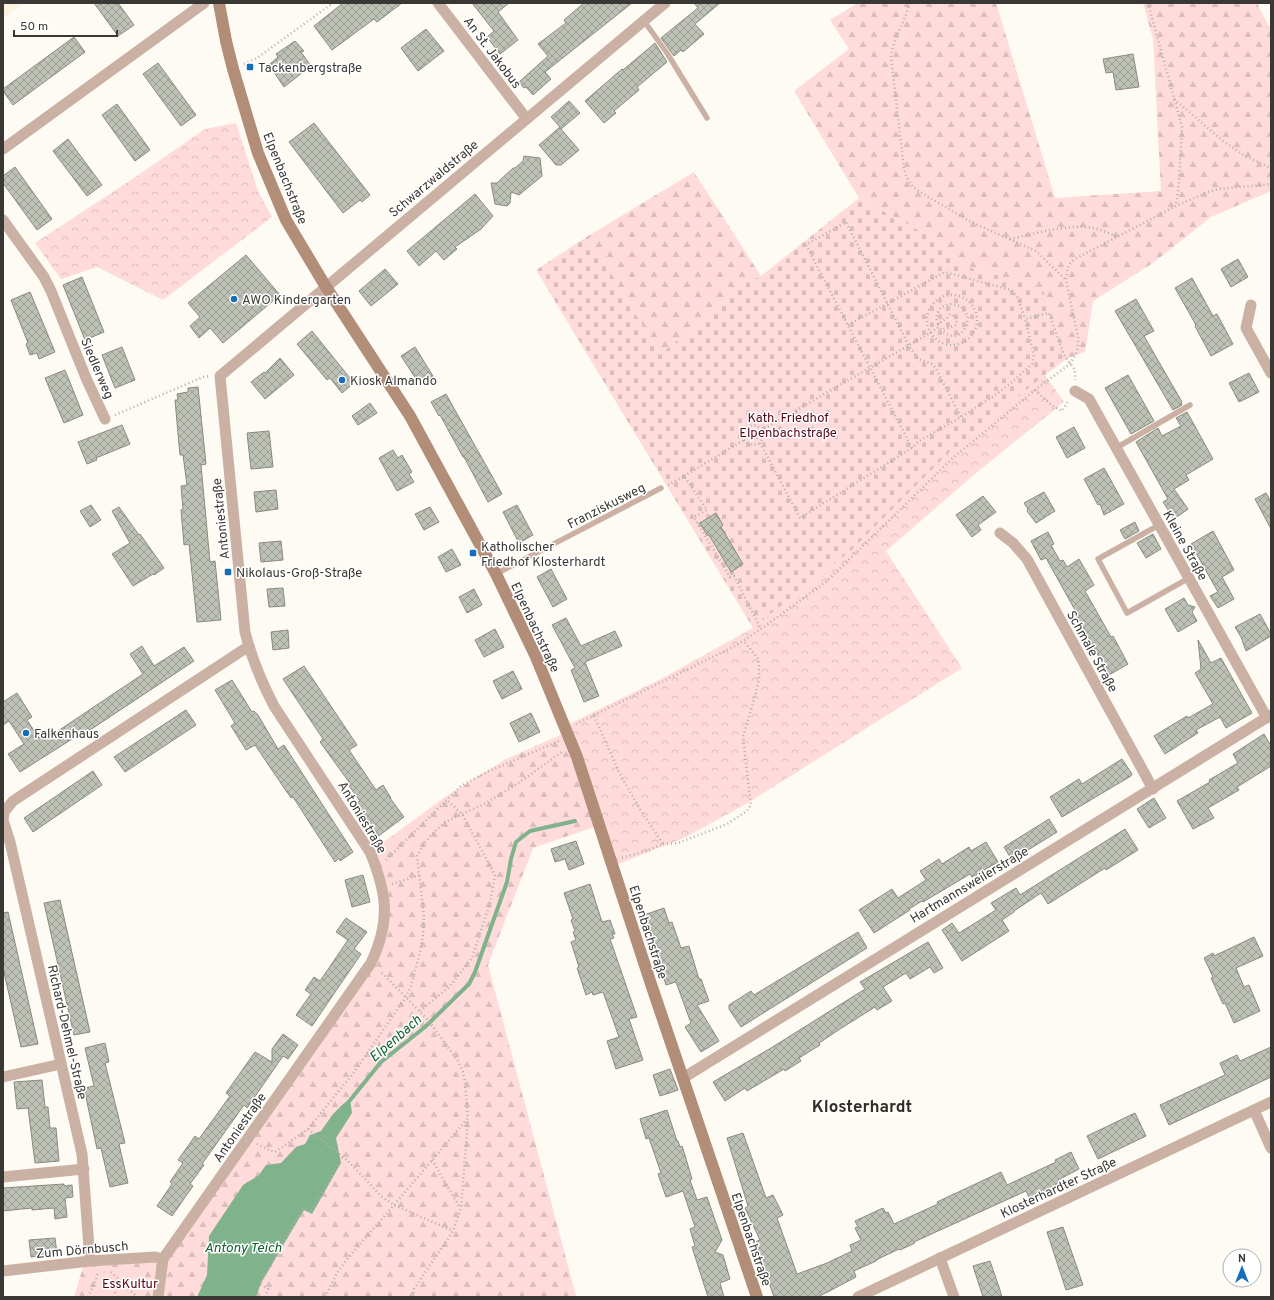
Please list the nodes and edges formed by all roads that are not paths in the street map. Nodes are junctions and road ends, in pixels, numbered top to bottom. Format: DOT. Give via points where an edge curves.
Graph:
graph roads {
  1 [pos="204,3"];
  2 [pos="219,3"];
  3 [pos="438,3"];
  4 [pos="664,3"];
  5 [pos="644,20"];
  6 [pos="526,118"];
  7 [pos="707,118"];
  8 [pos="3,149"];
  9 [pos="3,220"];
  10 [pos="326,287"];
  11 [pos="1251,305"];
  12 [pos="1271,373"];
  13 [pos="220,376"];
  14 [pos="1075,391"];
  15 [pos="1190,405"];
  16 [pos="105,420"];
  17 [pos="1116,448"];
  18 [pos="661,488"];
  19 [pos="1159,525"];
  20 [pos="1000,533"];
  21 [pos="496,574"];
  22 [pos="1189,578"];
  23 [pos="249,646"];
  24 [pos="1269,717"];
  25 [pos="1153,789"];
  26 [pos="61,1064"];
  27 [pos="3,1077"];
  28 [pos="682,1078"];
  29 [pos="1271,1102"];
  30 [pos="1254,1110"];
  31 [pos="1271,1148"];
  32 [pos="84,1169"];
  33 [pos="3,1177"];
  34 [pos="940,1258"];
  35 [pos="163,1259"];
  36 [pos="101,1261"];
  37 [pos="3,1271"];
  38 [pos="158,1297"];
  39 [pos="757,1297"];
  40 [pos="858,1297"];
  41 [pos="954,1297"];
  1 -- 8 [label="street"];
  2 -- 10 [label="street, Elpenbachstraße" via="233,69 258,153 286,220"];
  3 -- 6 [label="street, An St. Jakobus"];
  4 -- 5 [label="street, Schwarzwaldstraße"];
  5 -- 6 [label="street, Schwarzwaldstraße"];
  5 -- 7 [label="lane"];
  6 -- 10 [label="street, Schwarzwaldstraße"];
  9 -- 16 [label="street, Siedlerweg" via="44,277"];
  10 -- 13 [label="street, Schwarzwaldstraße"];
  10 -- 21 [label="street, Elpenbachstraße" via="410,416"];
  11 -- 12 [label="street" via="1246,328"];
  13 -- 23 [label="street, Antoniestraße" via="245,632"];
  14 -- 17 [label="street, Kleine Straße" via="1089,399"];
  15 -- 17 [label="lane"];
  17 -- 19 [label="street, Kleine Straße"];
  18 -- 21 [label="lane, Franziskusweg"];
  19 -- 22 [label="street, Kleine Straße"];
  19 -- 22 [label="lane" via="1098,559 1127,612"];
  20 -- 25 [label="street, Schmale Straße" via="1027,559"];
  21 -- 28 [label="street, Elpenbachstraße" via="536,657 570,738"];
  22 -- 24 [label="street, Kleine Straße"];
  23 -- 26 [label="street, Richard-Dehmel-Straße" via="13,801 4,812 3,820"];
  23 -- 35 [label="street, Antoniestraße" via="258,674 274,706 370,852 382,886 385,905 384,930 371,963"];
  24 -- 25 [label="street, Hartmannsweilerstraße"];
  25 -- 28 [label="street, Hartmannsweilerstraße"];
  26 -- 27 [label="street"];
  26 -- 32 [label="street, Richard-Dehmel-Straße"];
  28 -- 39 [label="street, Elpenbachstraße"];
  29 -- 30 [label="street, Klosterhardter Straße"];
  30 -- 31 [label="street"];
  30 -- 34 [label="street, Klosterhardter Straße"];
  32 -- 33 [label="street"];
  32 -- 36 [label="street, Richard-Dehmel-Straße" via="86,1215"];
  34 -- 40 [label="street, Klosterhardter Straße"];
  34 -- 41 [label="street"];
  35 -- 36 [label="street, Zum Dörnbusch" via="155,1257"];
  35 -- 38 [label="street, Antoniestraße"];
  36 -- 37 [label="street, Zum Dörnbusch"];
}
